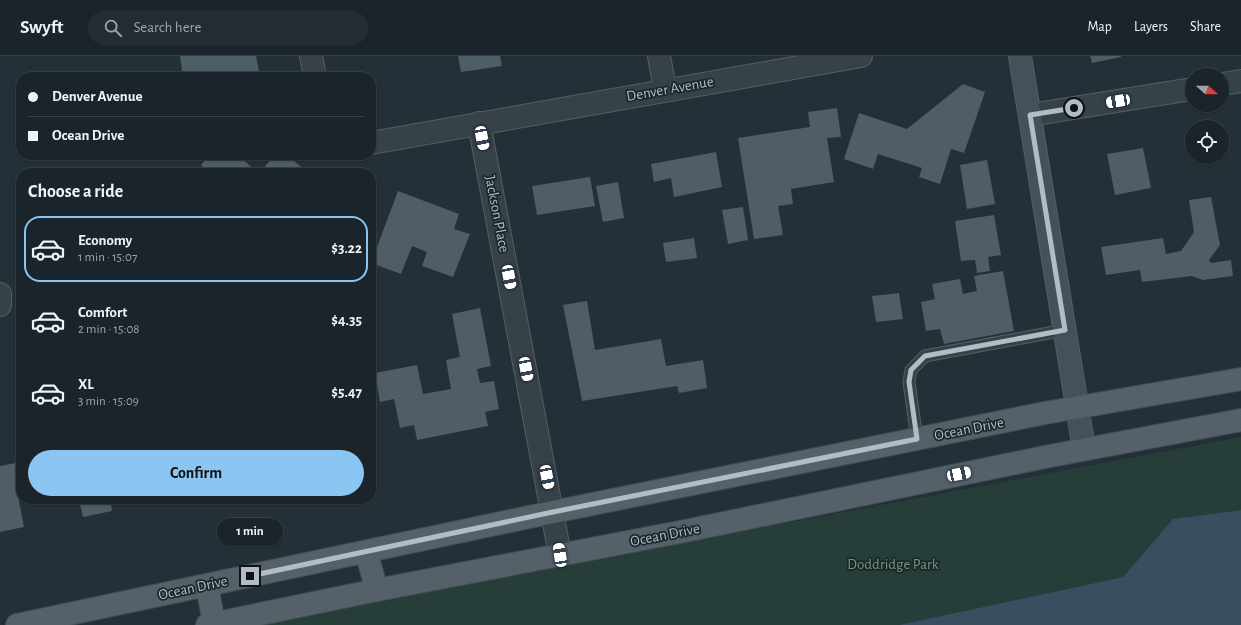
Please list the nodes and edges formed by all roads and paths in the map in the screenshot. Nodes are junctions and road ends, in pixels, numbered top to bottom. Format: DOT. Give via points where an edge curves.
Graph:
graph roads {
  1 [pos="311,56"];
  2 [pos="660,56"];
  3 [pos="861,56"];
  4 [pos="1020,56"];
  5 [pos="313,72"];
  6 [pos="1241,81"];
  7 [pos="1229,83"];
  8 [pos="665,90"];
  9 [pos="1185,90"];
  10 [pos="1030,115"];
  11 [pos="479,123"];
  12 [pos="376,142"];
  13 [pos="0,294"];
  14 [pos="0,305"];
  15 [pos="1065,330"];
  16 [pos="1241,379"];
  17 [pos="1078,407"];
  18 [pos="1241,420"];
  19 [pos="917,439"];
  20 [pos="1084,449"];
  21 [pos="553,512"];
  22 [pos="366,552"];
  23 [pos="560,555"];
  24 [pos="207,585"];
  25 [pos="376,590"];
  26 [pos="211,624"];
  27 [pos="17,625"];
  1 -- 5 [label="street"];
  2 -- 8 [label="street"];
  3 -- 8 [label="street, Denver Avenue"];
  4 -- 10 [label="main road"];
  6 -- 7 [label="street"];
  8 -- 11 [label="street, Denver Avenue"];
  9 -- 10 [label="street"];
  10 -- 15 [label="main road"];
  11 -- 12 [label="street"];
  11 -- 21 [label="street, Jackson Place"];
  13 -- 14 [label="street"];
  15 -- 17 [label="main road"];
  15 -- 19 [label="lane" via="925,356 911,370 909,382"];
  16 -- 17 [label="main road, Ocean Drive"];
  17 -- 19 [label="main road, Ocean Drive"];
  17 -- 20 [label="main road"];
  18 -- 20 [label="main road, Ocean Drive"];
  19 -- 21 [label="main road, Ocean Drive"];
  20 -- 23 [label="main road, Ocean Drive"];
  21 -- 22 [label="main road, Ocean Drive"];
  21 -- 23 [label="street, Jackson Place"];
  22 -- 24 [label="main road, Ocean Drive"];
  22 -- 25 [label="main road"];
  23 -- 25 [label="main road, Ocean Drive"];
  24 -- 26 [label="main road"];
  24 -- 27 [label="main road, Ocean Drive"];
  25 -- 26 [label="main road, Ocean Drive"];
}
